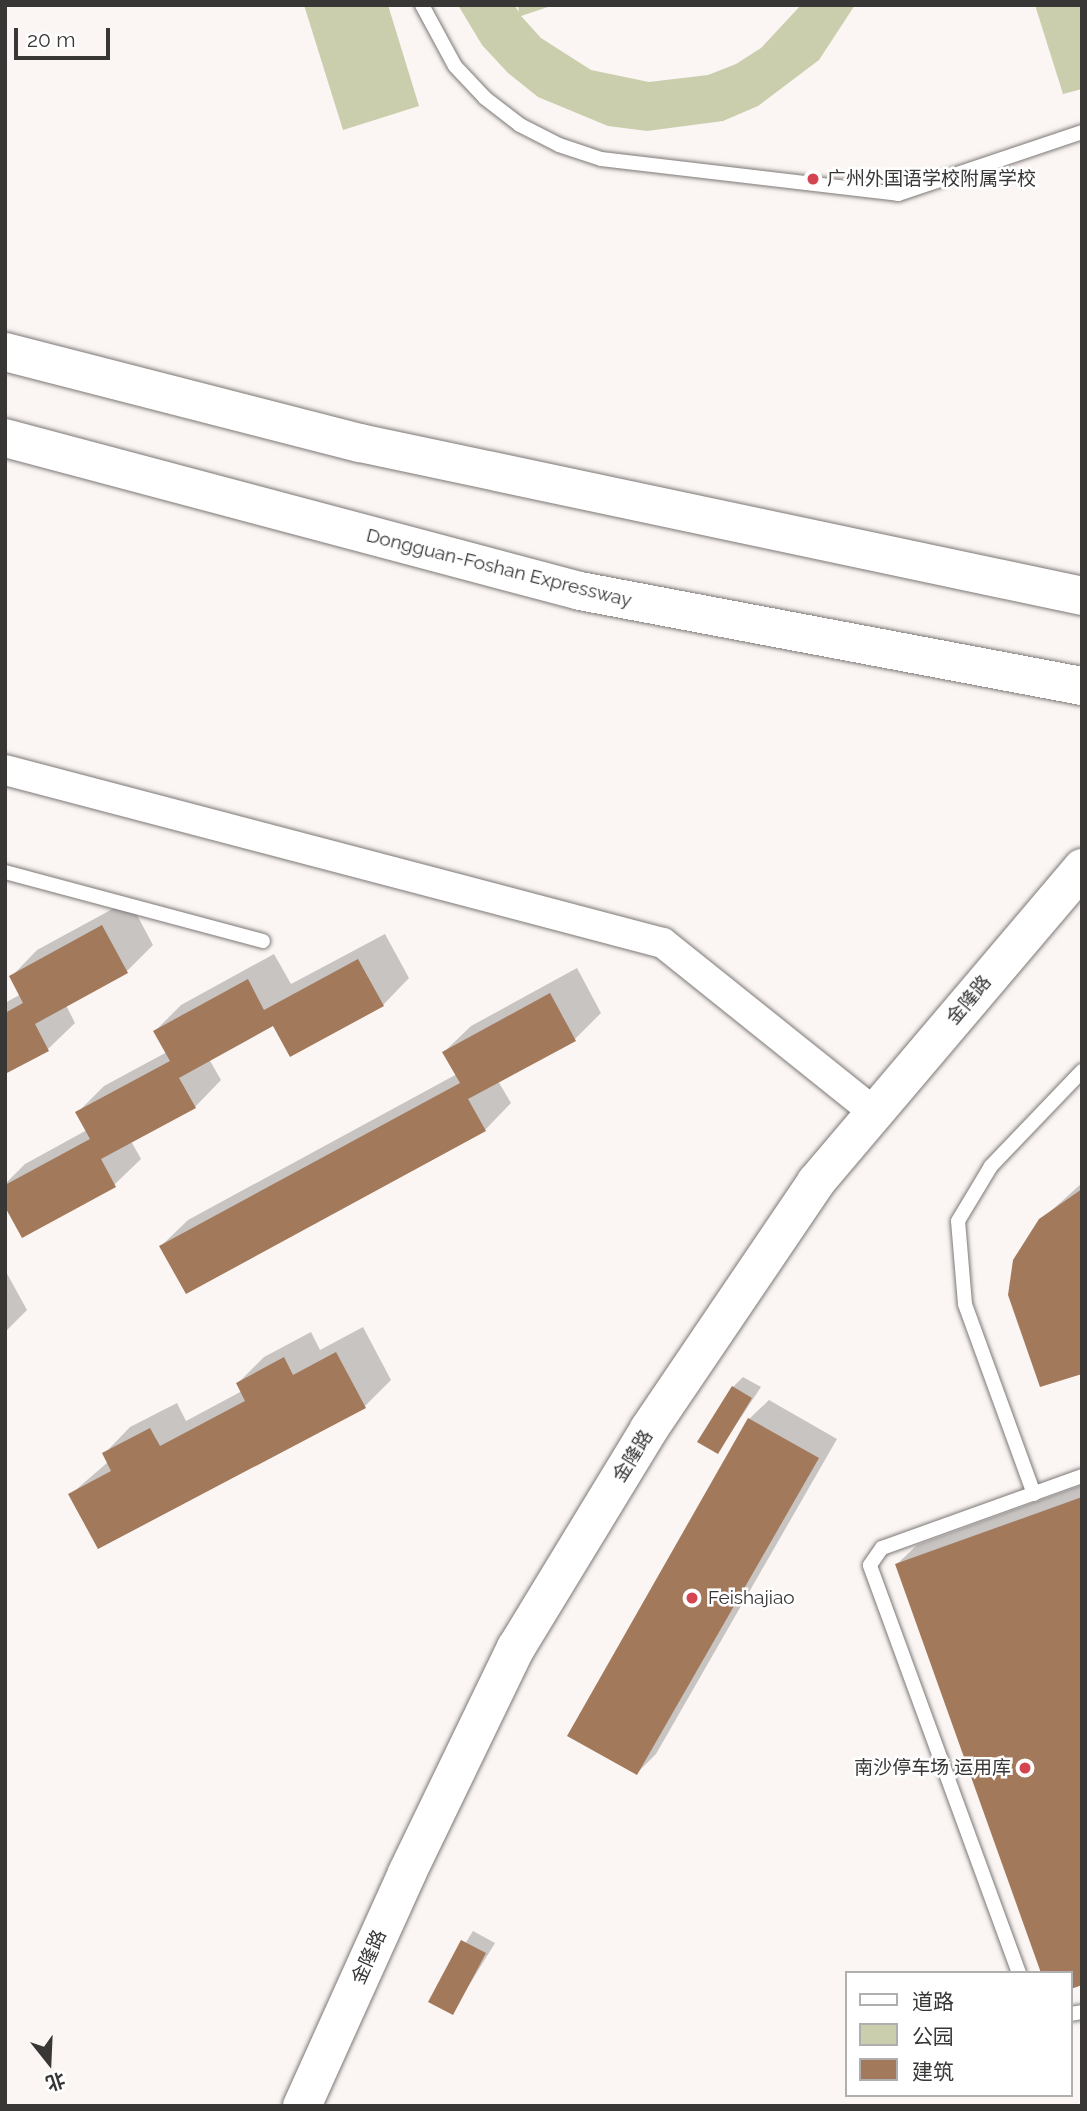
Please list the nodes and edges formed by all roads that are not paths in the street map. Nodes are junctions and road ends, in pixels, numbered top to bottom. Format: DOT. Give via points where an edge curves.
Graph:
graph roads {
  1 [pos="422,5"];
  2 [pos="1082,132"];
  3 [pos="5,352"];
  4 [pos="5,439"];
  5 [pos="1082,596"];
  6 [pos="1082,685"];
  7 [pos="5,769"];
  8 [pos="5,872"];
  9 [pos="1080,874"];
  10 [pos="263,941"];
  11 [pos="1082,1071"];
  12 [pos="875,1113"];
  13 [pos="1082,1476"];
  14 [pos="1034,1494"];
  15 [pos="1018,1971"];
  16 [pos="302,2106"];
  1 -- 2 [label="lane" via="455,66 485,98 520,125 601,159 898,194"];
  3 -- 5 [label="main road" via="360,443"];
  4 -- 6 [label="main road, Dongguan-Foshan Expressway" via="580,592"];
  7 -- 12 [label="street" via="663,943"];
  8 -- 10 [label="lane"];
  9 -- 12 [label="main road, 金隆路"];
  11 -- 14 [label="lane" via="990,1166 958,1221 965,1304"];
  12 -- 16 [label="main road, 金隆路" via="816,1182 649,1429 516,1648 407,1873"];
  13 -- 14 [label="lane"];
  14 -- 15 [label="lane" via="882,1548 870,1565"];
}
